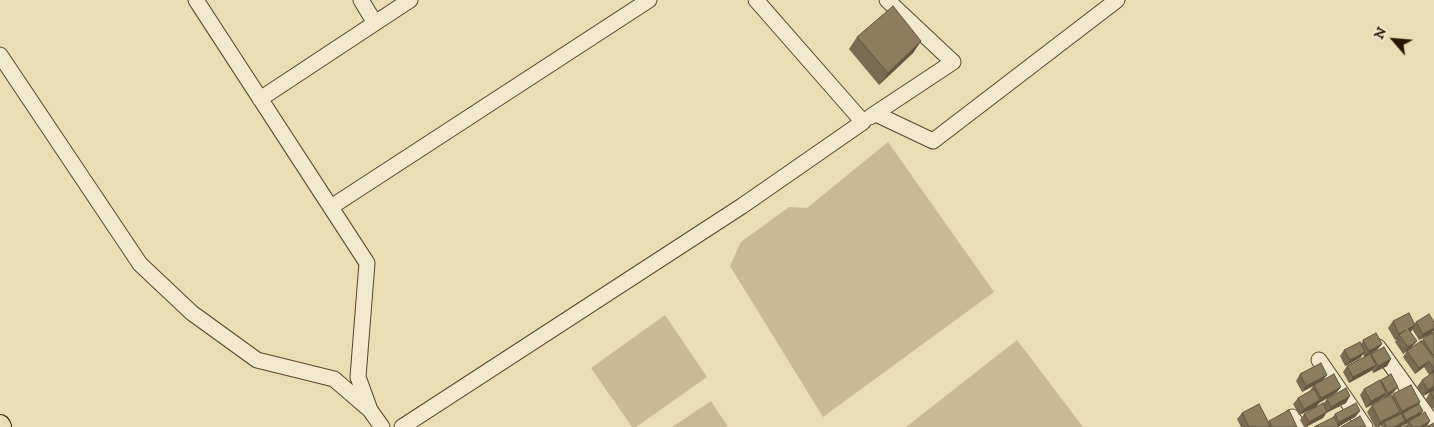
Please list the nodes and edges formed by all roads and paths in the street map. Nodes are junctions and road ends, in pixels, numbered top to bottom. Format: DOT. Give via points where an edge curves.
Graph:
graph roads {
  1 [pos="196,0"];
  2 [pos="361,0"];
  3 [pos="410,0"];
  4 [pos="649,0"];
  5 [pos="756,0"];
  6 [pos="887,0"];
  7 [pos="1117,0"];
  8 [pos="375,23"];
  9 [pos="0,55"];
  10 [pos="260,99"];
  11 [pos="869,118"];
  12 [pos="331,207"];
  13 [pos="1371,338"];
  14 [pos="1318,360"];
  15 [pos="370,410"];
  16 [pos="1434,425"];
  17 [pos="382,427"];
  18 [pos="402,427"];
  19 [pos="1366,427"];
  1 -- 10 [label="street"];
  2 -- 8 [label="street"];
  3 -- 8 [label="street"];
  4 -- 12 [label="street"];
  5 -- 11 [label="street"];
  6 -- 11 [label="street" via="953,62"];
  7 -- 11 [label="street" via="933,141"];
  8 -- 10 [label="street"];
  9 -- 15 [label="street" via="146,270 192,313 257,360 334,379"];
  10 -- 12 [label="street"];
  11 -- 18 [label="street" via="742,206"];
  12 -- 15 [label="street" via="367,263 358,377"];
  13 -- 16 [label="street"];
  14 -- 19 [label="street"];
  15 -- 17 [label="street"];
}
